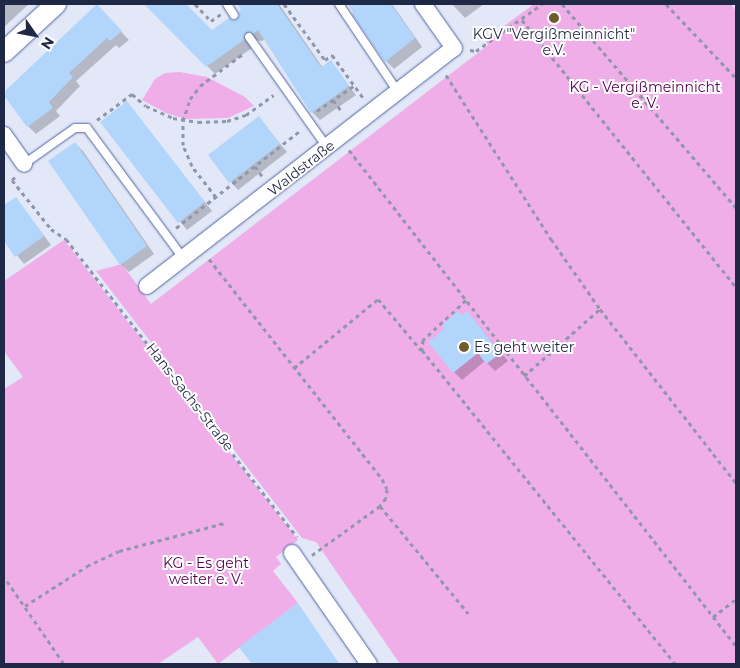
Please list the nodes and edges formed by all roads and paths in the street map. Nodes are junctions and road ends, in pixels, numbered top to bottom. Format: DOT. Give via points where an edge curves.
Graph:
graph roads {
  1 [pos="56,4"];
  2 [pos="195,4"];
  3 [pos="284,4"];
  4 [pos="339,4"];
  5 [pos="423,4"];
  6 [pos="542,4"];
  7 [pos="562,4"];
  8 [pos="666,4"];
  9 [pos="230,9"];
  10 [pos="522,20"];
  11 [pos="249,37"];
  12 [pos="255,45"];
  13 [pos="454,48"];
  14 [pos="4,52"];
  15 [pos="436,62"];
  16 [pos="736,78"];
  17 [pos="355,85"];
  18 [pos="283,88"];
  19 [pos="398,92"];
  20 [pos="373,111"];
  21 [pos="183,121"];
  22 [pos="308,121"];
  23 [pos="86,128"];
  24 [pos="4,135"];
  25 [pos="333,143"];
  26 [pos="24,164"];
  27 [pos="216,197"];
  28 [pos="736,208"];
  29 [pos="166,235"];
  30 [pos="199,248"];
  31 [pos="184,259"];
  32 [pos="147,286"];
  33 [pos="736,287"];
  34 [pos="466,300"];
  35 [pos="600,309"];
  36 [pos="422,350"];
  37 [pos="294,368"];
  38 [pos="524,376"];
  39 [pos="736,483"];
  40 [pos="380,506"];
  41 [pos="224,523"];
  42 [pos="296,558"];
  43 [pos="7,581"];
  44 [pos="736,599"];
  45 [pos="25,606"];
  46 [pos="468,613"];
  47 [pos="714,617"];
  48 [pos="736,646"];
  49 [pos="64,664"];
  50 [pos="369,664"];
  51 [pos="675,664"];
  1 -- 14 [label="street"];
  2 -- 9 [label="path" via="211,21"];
  3 -- 17 [label="path" via="325,60 332,54"];
  4 -- 19 [label="lane"];
  5 -- 13 [label="street"];
  6 -- 10 [label="path"];
  7 -- 28 [label="path"];
  8 -- 16 [label="path"];
  10 -- 13 [label="path" via="476,51"];
  10 -- 33 [label="path"];
  11 -- 12 [label="lane"];
  12 -- 18 [label="lane"];
  12 -- 21 [label="path" via="200,86 190,100"];
  13 -- 15 [label="street, Waldstraße"];
  15 -- 19 [label="street, Waldstraße"];
  15 -- 35 [label="path"];
  17 -- 20 [label="path"];
  17 -- 22 [label="path"];
  18 -- 21 [label="path" via="246,115 227,121"];
  18 -- 22 [label="lane"];
  19 -- 20 [label="street, Waldstraße"];
  20 -- 25 [label="street, Waldstraße"];
  21 -- 23 [label="path" via="146,106 132,94"];
  21 -- 27 [label="path" via="183,145 192,166"];
  22 -- 25 [label="lane"];
  22 -- 27 [label="path" via="256,168"];
  23 -- 26 [label="lane" via="75,128"];
  23 -- 29 [label="lane"];
  24 -- 26 [label="street"];
  25 -- 30 [label="street, Waldstraße"];
  25 -- 34 [label="path"];
  26 -- 42 [label="path, Hans-Sachs-Straße" via="12,180 51,229 66,239 83,260 304,546"];
  27 -- 29 [label="path"];
  29 -- 31 [label="lane"];
  30 -- 31 [label="street, Waldstraße"];
  30 -- 37 [label="path"];
  31 -- 32 [label="street, Waldstraße"];
  34 -- 36 [label="path" via="423,340"];
  34 -- 38 [label="path"];
  35 -- 38 [label="path"];
  35 -- 39 [label="path"];
  36 -- 37 [label="path" via="378,298"];
  36 -- 51 [label="path"];
  37 -- 40 [label="path" via="382,479 387,489 386,498"];
  38 -- 47 [label="path"];
  40 -- 42 [label="path"];
  40 -- 46 [label="path"];
  41 -- 45 [label="path" via="119,551 87,566"];
  42 -- 50 [label="street"];
  43 -- 45 [label="path"];
  44 -- 47 [label="path"];
  45 -- 49 [label="path"];
  47 -- 48 [label="path"];
}
